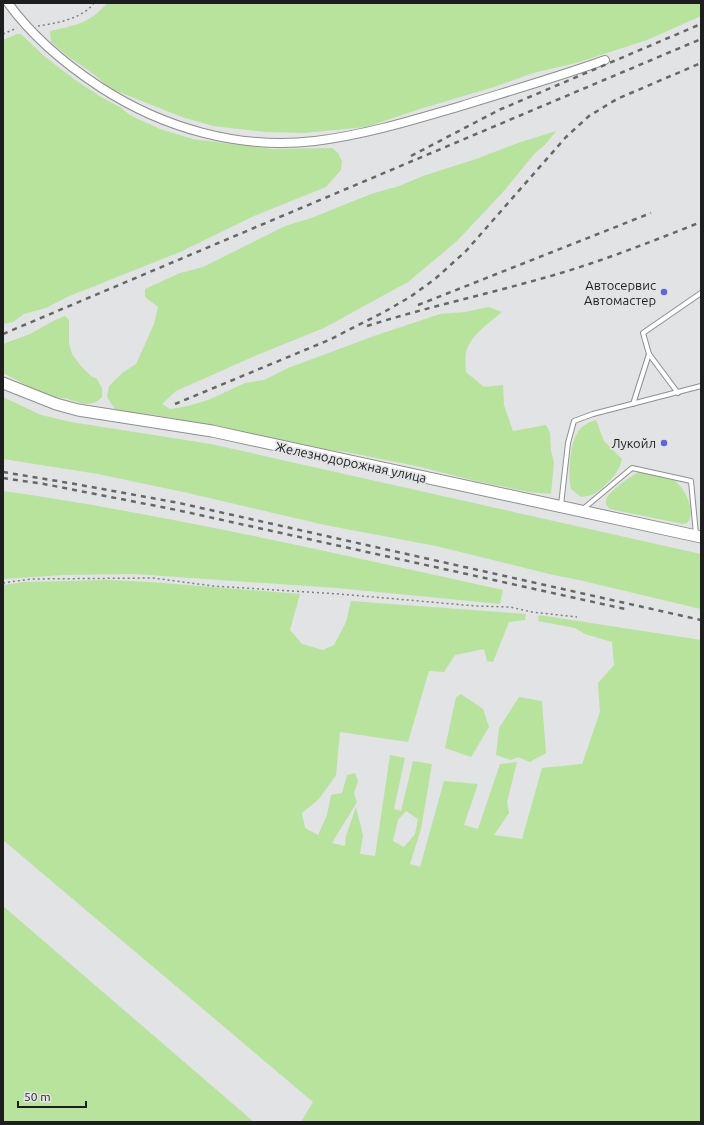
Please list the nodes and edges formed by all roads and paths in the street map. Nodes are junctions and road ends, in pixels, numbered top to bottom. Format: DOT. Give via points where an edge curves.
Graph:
graph roads {
  1 [pos="8,3"];
  2 [pos="94,3"];
  3 [pos="28,28"];
  4 [pos="3,34"];
  5 [pos="605,60"];
  6 [pos="701,293"];
  7 [pos="649,354"];
  8 [pos="3,383"];
  9 [pos="701,386"];
  10 [pos="678,393"];
  11 [pos="633,404"];
  12 [pos="561,507"];
  13 [pos="581,511"];
  14 [pos="699,537"];
  15 [pos="3,583"];
  16 [pos="577,616"];
  1 -- 3 [label="street"];
  2 -- 3 [label="path" via="83,13 66,21"];
  3 -- 4 [label="path" via="16,28"];
  3 -- 5 [label="street" via="67,64 135,108 204,134 268,143 314,141 372,131"];
  6 -- 7 [label="lane" via="643,333"];
  7 -- 10 [label="lane"];
  7 -- 11 [label="lane"];
  8 -- 12 [label="main road, Железнодорожная улица" via="49,402 78,410 212,431"];
  9 -- 10 [label="lane"];
  10 -- 11 [label="lane"];
  11 -- 12 [label="lane" via="574,421 568,443"];
  12 -- 13 [label="main road, Железнодорожная улица"];
  13 -- 14 [label="main road, Железнодорожная улица"];
  13 -- 14 [label="lane" via="632,468 691,481"];
  15 -- 16 [label="path" via="31,579 153,578 213,586 510,607 532,612"];
}
